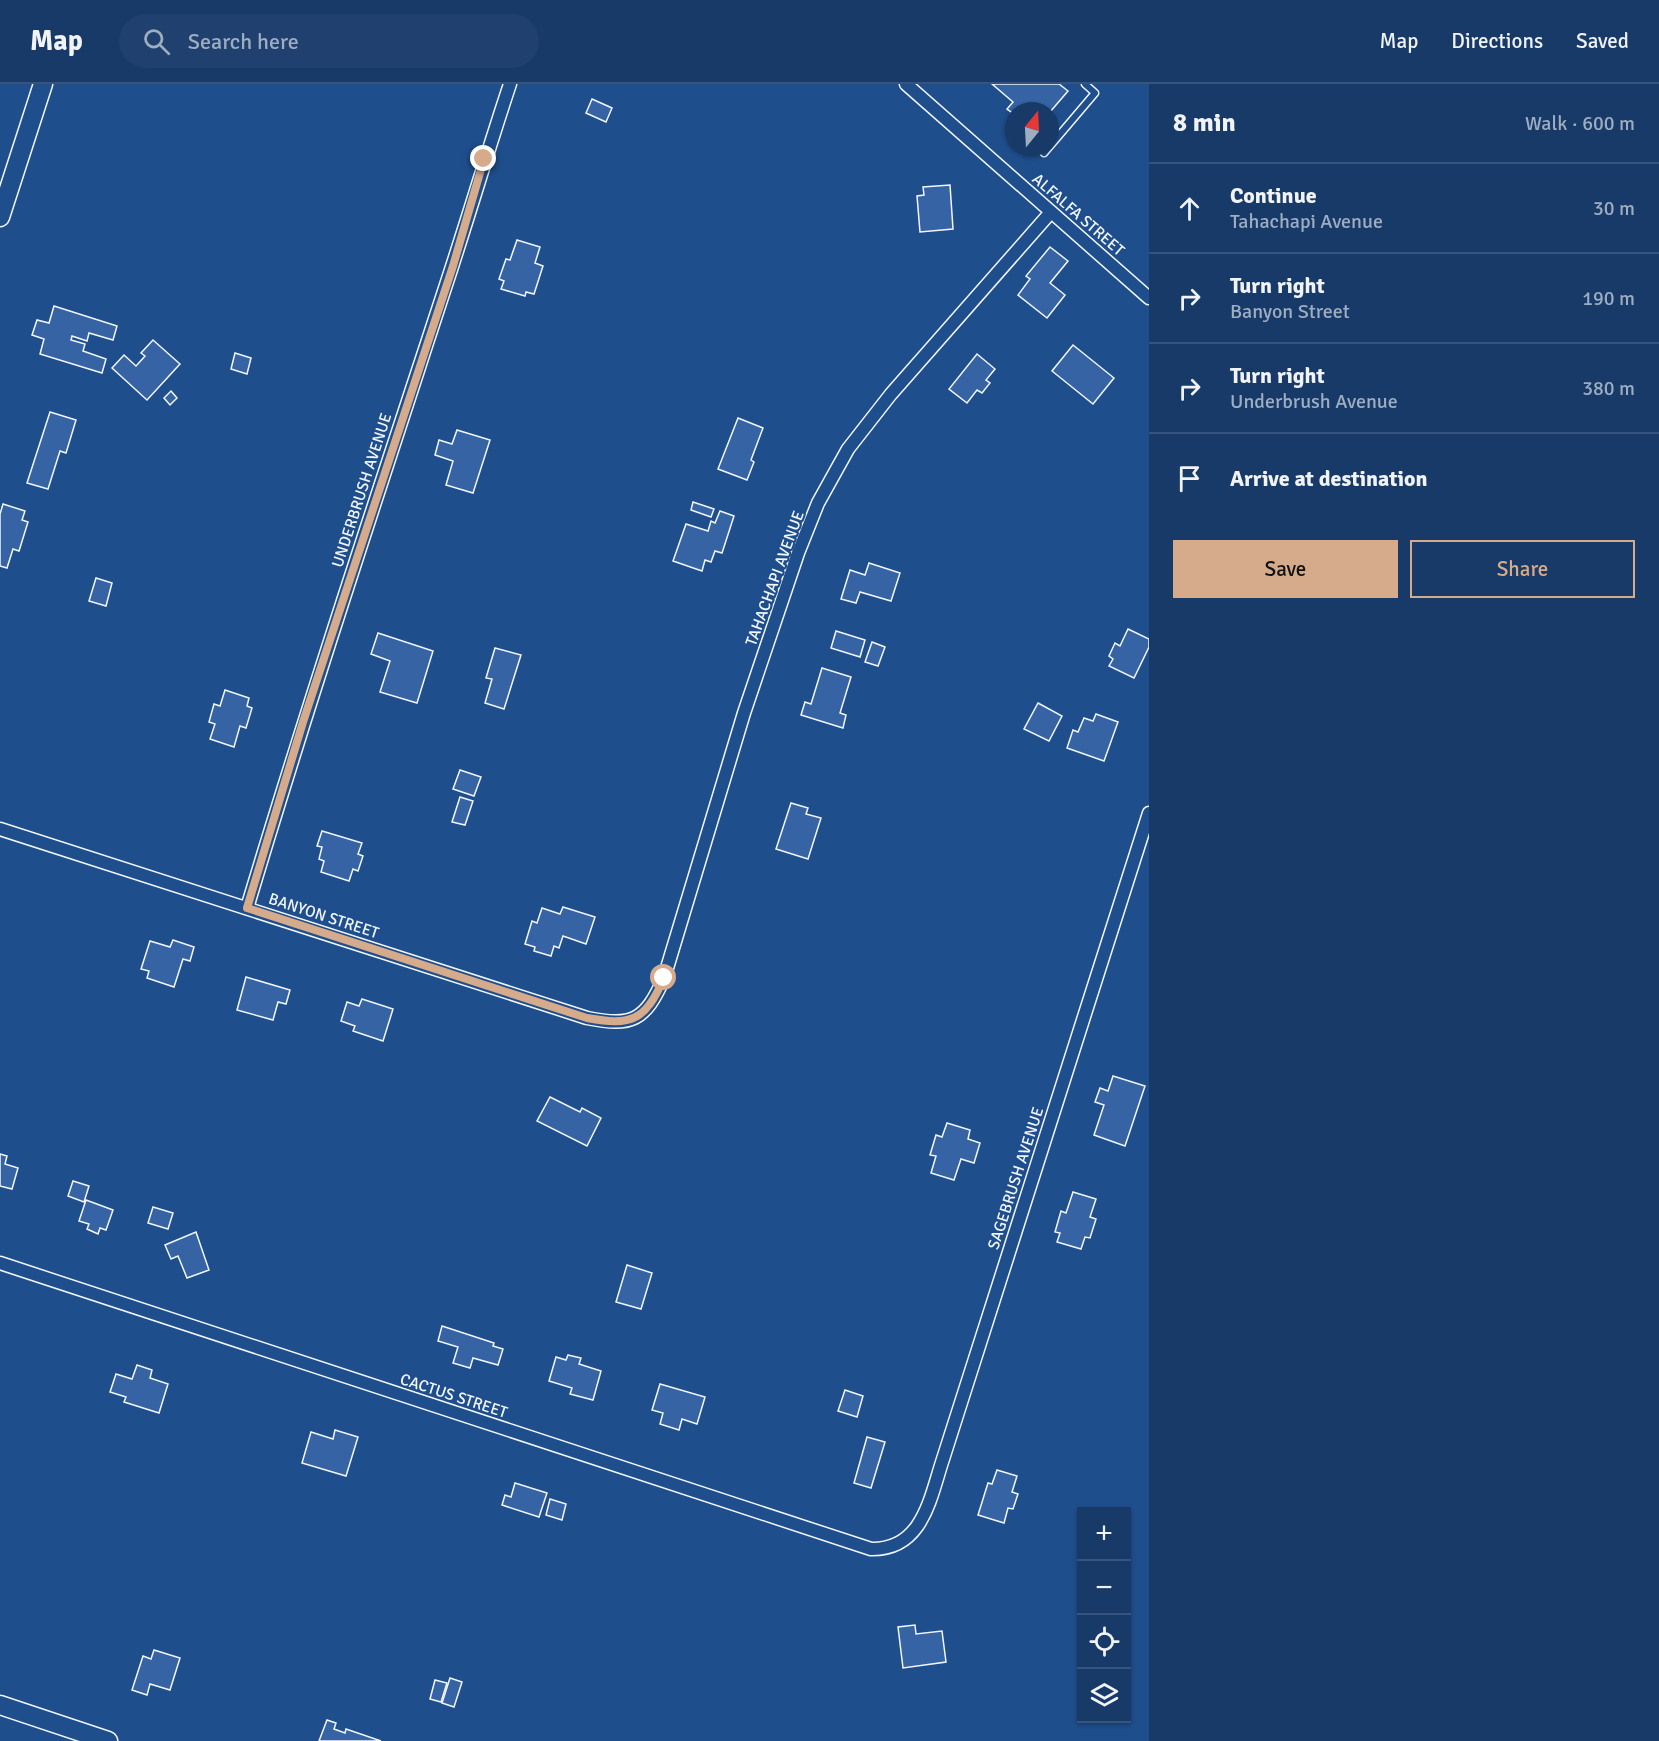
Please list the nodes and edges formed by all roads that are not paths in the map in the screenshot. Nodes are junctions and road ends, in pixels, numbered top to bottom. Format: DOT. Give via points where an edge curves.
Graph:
graph roads {
  1 [pos="43,84"];
  2 [pos="510,84"];
  3 [pos="906,84"];
  4 [pos="1085,84"];
  5 [pos="1059,134"];
  6 [pos="1051,212"];
  7 [pos="0,217"];
  8 [pos="1149,298"];
  9 [pos="1149,813"];
  10 [pos="0,829"];
  11 [pos="247,908"];
  12 [pos="639,1015"];
  13 [pos="0,1263"];
  14 [pos="898,1545"];
  15 [pos="0,1705"];
  16 [pos="108,1741"];
  1 -- 7 [label="main road"];
  2 -- 11 [label="street, UNDERBRUSH AVENUE" via="303,722"];
  3 -- 6 [label="street, ALFALFA STREET"];
  4 -- 5 [label="lane" via="1095,93"];
  6 -- 8 [label="street, ALFALFA STREET"];
  6 -- 12 [label="street, TAHACHAPI AVENUE" via="891,394 848,449 822,494 798,552 744,714 664,978 654,1001"];
  9 -- 14 [label="street, SAGEBRUSH AVENUE" via="923,1518"];
  10 -- 11 [label="street, BANYON STREET"];
  11 -- 12 [label="street, BANYON STREET" via="587,1018 614,1023"];
  13 -- 14 [label="street, CACTUS STREET" via="871,1549"];
  15 -- 16 [label="main road"];
}
